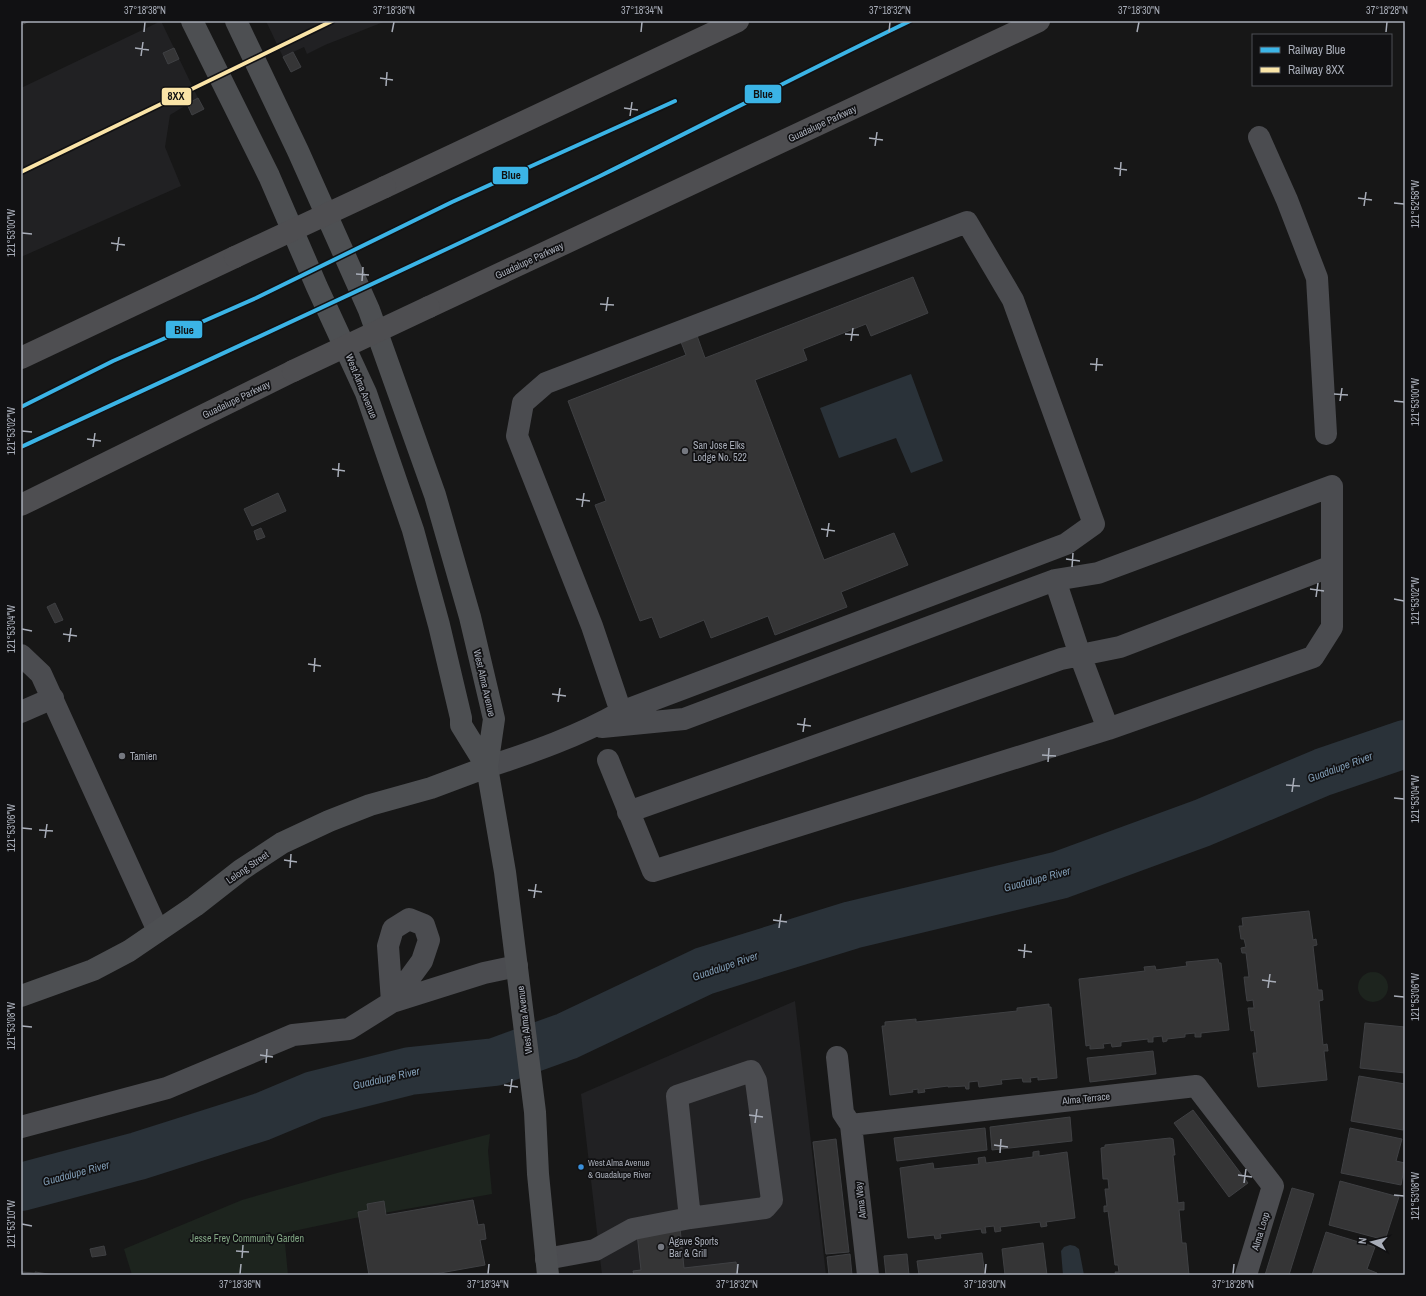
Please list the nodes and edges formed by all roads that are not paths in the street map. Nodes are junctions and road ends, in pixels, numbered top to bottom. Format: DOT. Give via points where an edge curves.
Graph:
graph roads {
  1 [pos="192,21"];
  2 [pos="236,21"];
  3 [pos="738,21"];
  4 [pos="1039,21"];
  5 [pos="1259,137"];
  6 [pos="21,358"];
  7 [pos="1326,434"];
  8 [pos="21,505"];
  9 [pos="1332,566"];
  10 [pos="1056,580"];
  11 [pos="21,655"];
  12 [pos="1080,655"];
  13 [pos="52,698"];
  14 [pos="21,712"];
  15 [pos="621,712"];
  16 [pos="593,728"];
  17 [pos="1108,729"];
  18 [pos="608,760"];
  19 [pos="487,767"];
  20 [pos="628,812"];
  21 [pos="158,932"];
  22 [pos="518,972"];
  23 [pos="21,996"];
  24 [pos="837,1057"];
  25 [pos="851,1125"];
  26 [pos="21,1127"];
  27 [pos="1273,1186"];
  28 [pos="690,1218"];
  29 [pos="547,1267"];
  30 [pos="868,1275"];
  31 [pos="1246,1275"];
  1 -- 19 [label="main road, West Alma Avenue" via="269,176 366,393 416,537 461,718 460,725"];
  2 -- 19 [label="main road, West Alma Avenue" via="369,310 435,494 470,617 494,719"];
  3 -- 6 [label="highway, bridge"];
  4 -- 8 [label="highway, Guadalupe Parkway, bridge" via="292,371"];
  5 -- 7 [label="lane" via="1287,200 1316,278"];
  9 -- 10 [label="lane" via="1332,486 1098,573"];
  9 -- 12 [label="lane" via="1120,647"];
  9 -- 17 [label="lane" via="1332,627 1313,657"];
  10 -- 12 [label="lane"];
  10 -- 16 [label="lane" via="684,719"];
  11 -- 13 [label="lane" via="41,674"];
  12 -- 17 [label="lane"];
  12 -- 20 [label="lane" via="1061,659"];
  13 -- 14 [label="lane"];
  13 -- 21 [label="lane"];
  15 -- 15 [label="lane" via="1066,544 1094,524 1013,300 967,222 546,383 523,403 517,436 592,626"];
  15 -- 16 [label="lane"];
  16 -- 19 [label="lane"];
  17 -- 20 [label="lane" via="653,871"];
  18 -- 20 [label="lane"];
  19 -- 21 [label="main road, Lelong Street" via="431,788 370,805 282,843"];
  19 -- 22 [label="main road, West Alma Avenue" via="505,872"];
  21 -- 23 [label="main road, Lelong Street" via="93,970"];
  22 -- 26 [label="lane" via="461,980 392,1002 349,1029 293,1035 167,1088"];
  22 -- 29 [label="main road, West Alma Avenue" via="535,1112"];
  24 -- 25 [label="lane, Alma Way" via="843,1113"];
  25 -- 27 [label="lane, Alma Terrace" via="1196,1086"];
  25 -- 30 [label="lane, Alma Way"];
  27 -- 31 [label="lane, Alma Loop"];
  28 -- 28 [label="lane" via="765,1208 772,1200 756,1081 751,1072 677,1096"];
  28 -- 29 [label="lane" via="633,1229 595,1250"];
}
